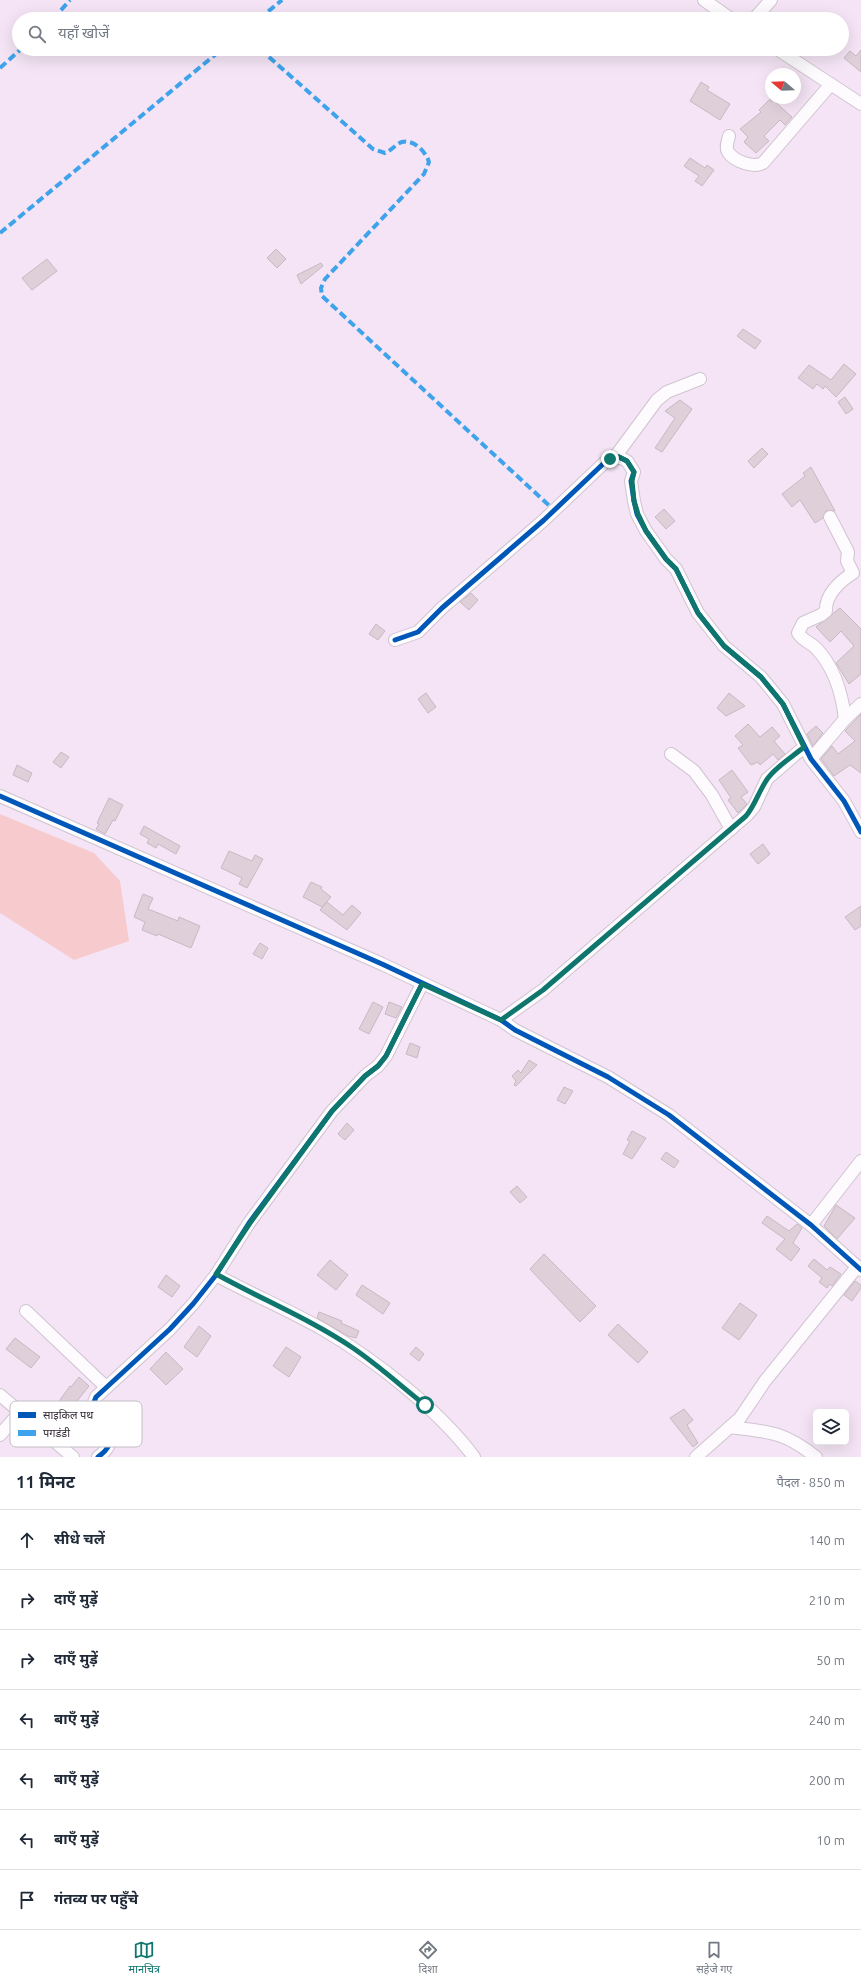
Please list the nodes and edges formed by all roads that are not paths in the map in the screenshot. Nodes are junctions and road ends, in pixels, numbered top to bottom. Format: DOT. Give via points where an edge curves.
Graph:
graph roads {
  1 [pos="704,0"];
  2 [pos="771,0"];
  3 [pos="721,12"];
  4 [pos="760,12"];
  5 [pos="788,56"];
  6 [pos="831,84"];
  7 [pos="861,104"];
  8 [pos="729,136"];
  9 [pos="700,379"];
  10 [pos="615,457"];
  11 [pos="830,517"];
  12 [pos="394,640"];
  13 [pos="861,704"];
  14 [pos="845,719"];
  15 [pos="804,747"];
  16 [pos="671,754"];
  17 [pos="811,759"];
  18 [pos="0,796"];
  19 [pos="731,829"];
  20 [pos="861,832"];
  21 [pos="422,984"];
  22 [pos="501,1020"];
  23 [pos="861,1161"];
  24 [pos="811,1225"];
  25 [pos="859,1268"];
  26 [pos="216,1274"];
  27 [pos="26,1311"];
  28 [pos="106,1387"];
  29 [pos="0,1395"];
  30 [pos="94,1401"];
  31 [pos="10,1404"];
  32 [pos="10,1424"];
  33 [pos="730,1427"];
  34 [pos="0,1435"];
  35 [pos="61,1447"];
  36 [pos="109,1447"];
  37 [pos="73,1457"];
  38 [pos="98,1457"];
  39 [pos="474,1457"];
  40 [pos="696,1457"];
  41 [pos="816,1457"];
  1 -- 3 [label="street"];
  2 -- 4 [label="street"];
  5 -- 6 [label="street"];
  6 -- 7 [label="street"];
  6 -- 8 [label="street" via="764,163 750,165 733,156 728,151"];
  9 -- 10 [label="street" via="667,392 657,400"];
  10 -- 12 [label="street" via="604,463 418,632"];
  10 -- 15 [label="street" via="623,458 631,465 638,514 646,531 676,569 698,613 724,646 761,677 783,704"];
  11 -- 14 [label="street" via="848,552 847,561 853,572 830,594 825,603 826,611 802,623 798,633 802,640 815,647 832,670 843,699"];
  13 -- 14 [label="street"];
  14 -- 17 [label="street"];
  15 -- 17 [label="street"];
  15 -- 19 [label="street" via="767,779 754,807"];
  16 -- 19 [label="street" via="694,771 712,795"];
  17 -- 20 [label="street" via="844,801"];
  18 -- 21 [label="street"];
  19 -- 22 [label="street" via="543,990"];
  21 -- 22 [label="street"];
  21 -- 26 [label="street" via="390,1049 378,1066 332,1111"];
  22 -- 24 [label="street" via="515,1030 608,1077 669,1115"];
  23 -- 24 [label="street"];
  24 -- 25 [label="street"];
  25 -- 33 [label="street" via="765,1381 740,1418"];
  26 -- 28 [label="street" via="183,1317"];
  26 -- 39 [label="street" via="322,1329 352,1348 425,1405"];
  27 -- 28 [label="street"];
  28 -- 30 [label="street"];
  29 -- 31 [label="street"];
  32 -- 34 [label="street"];
  33 -- 40 [label="street"];
  33 -- 41 [label="street" via="781,1435"];
  35 -- 37 [label="street"];
  36 -- 38 [label="street"];
}
